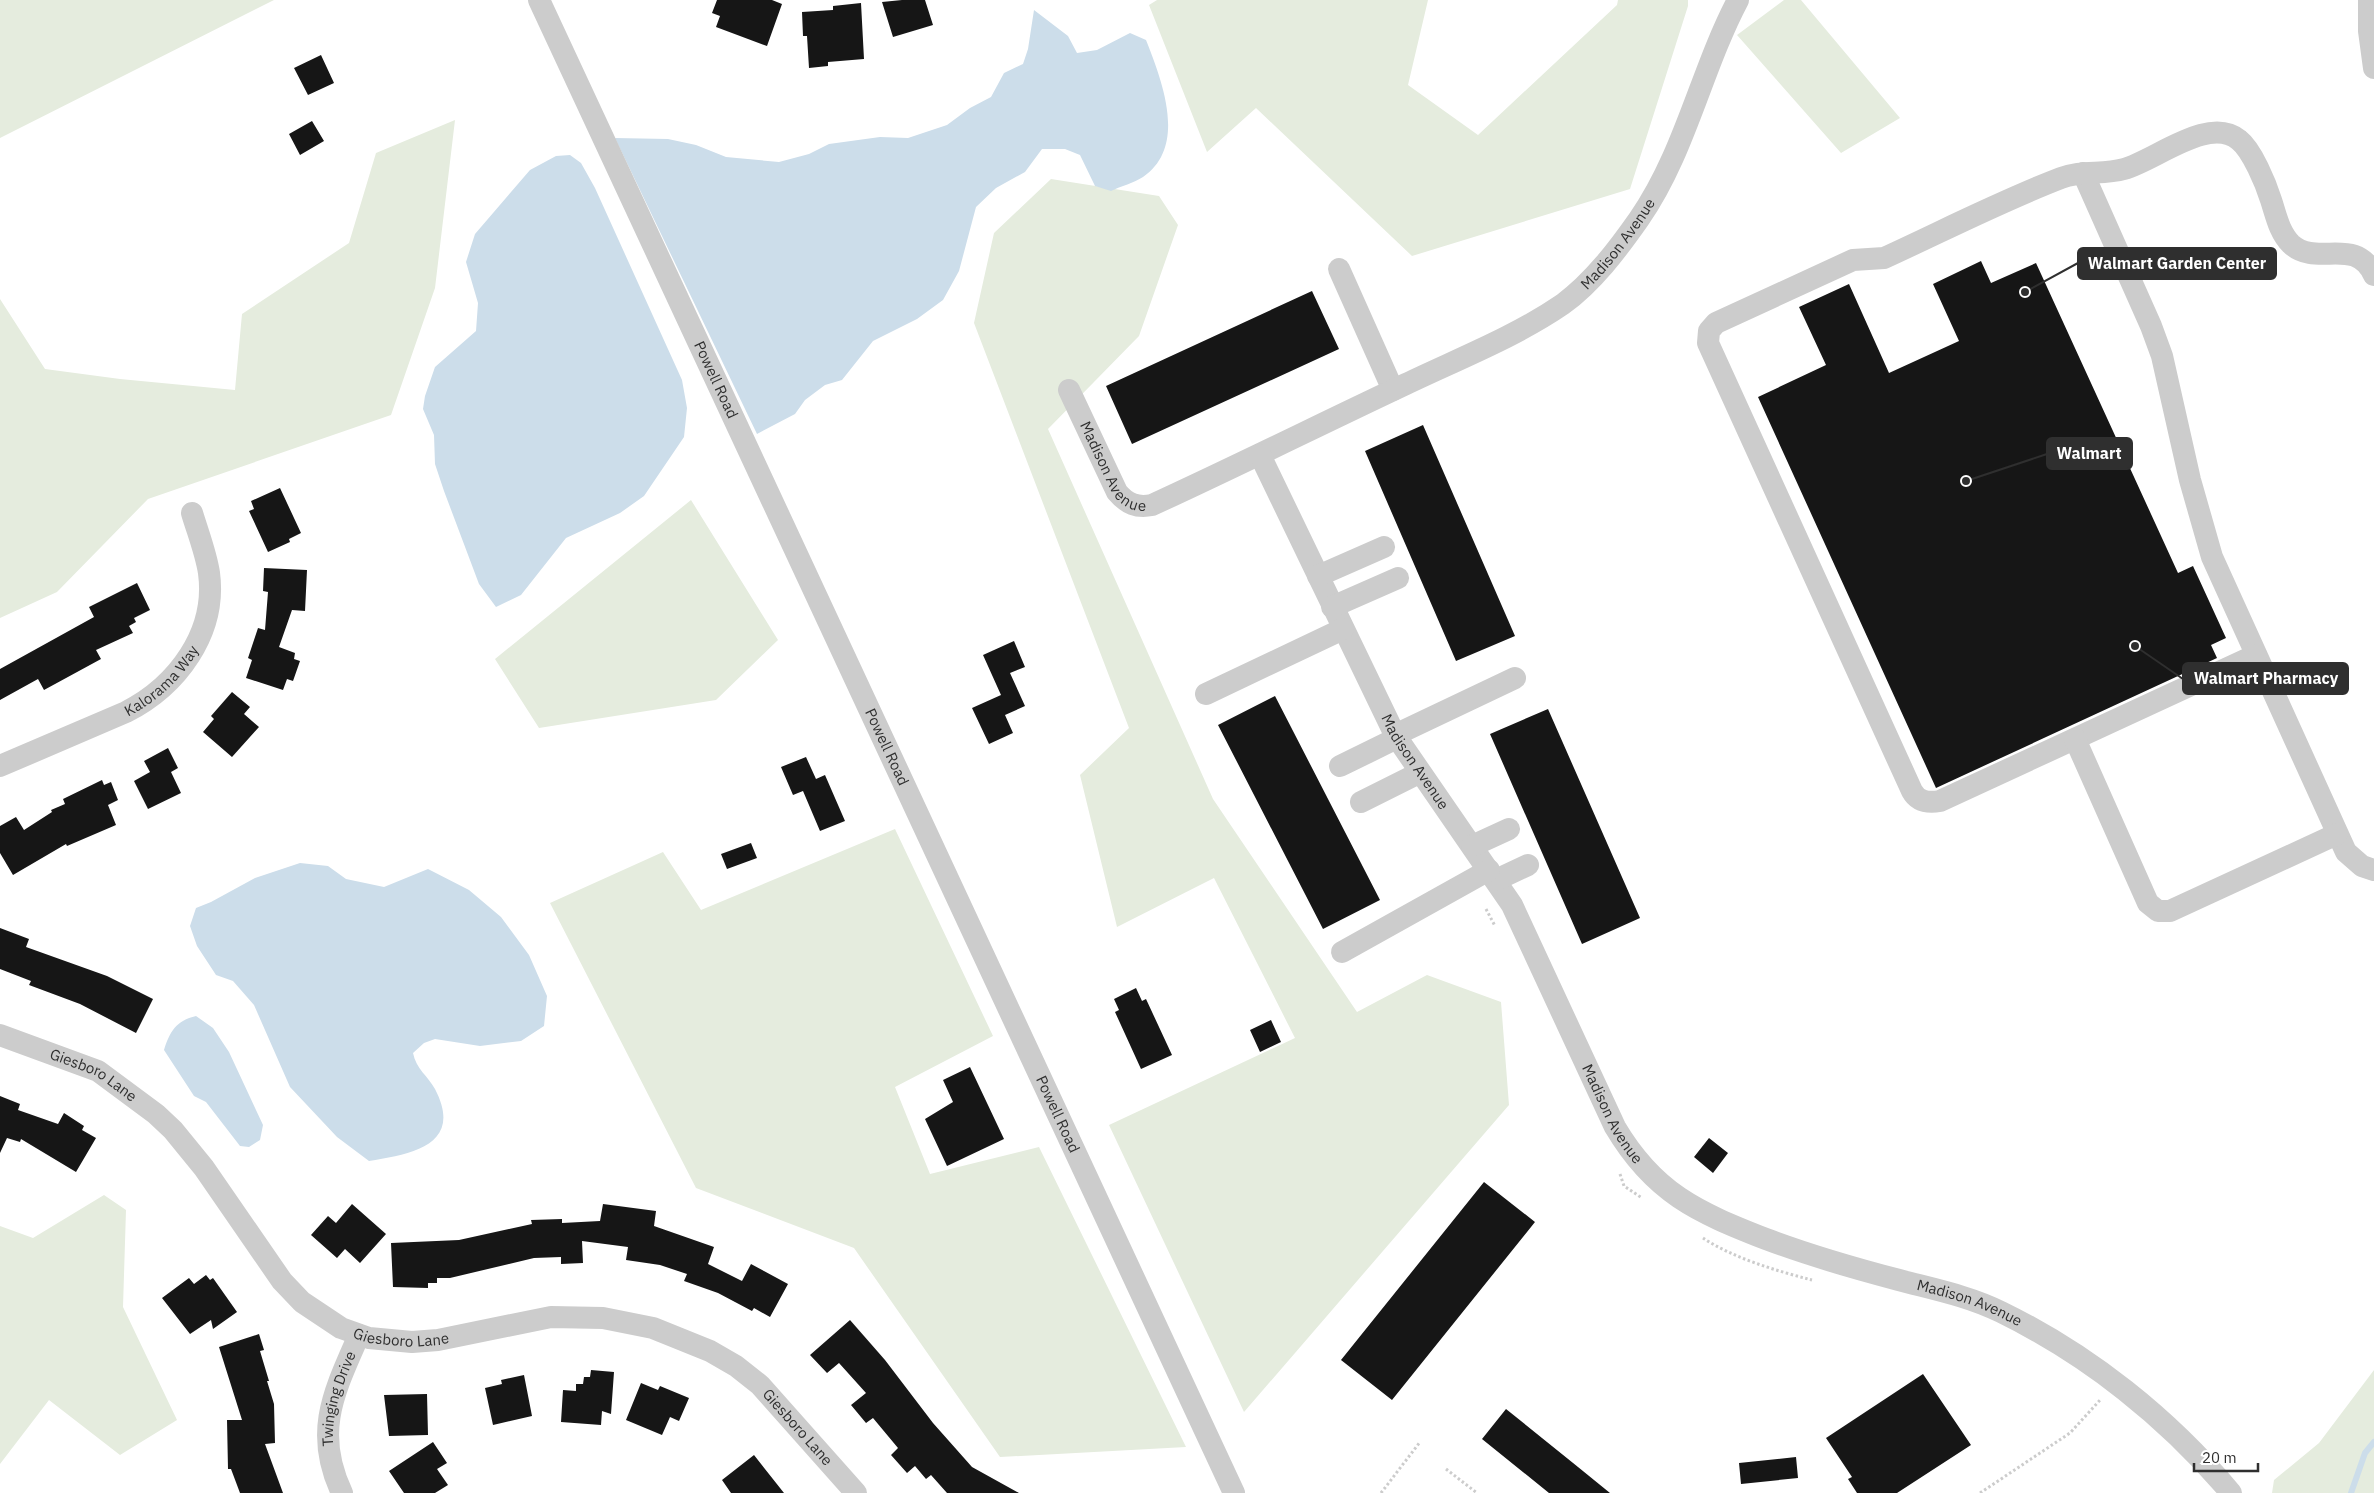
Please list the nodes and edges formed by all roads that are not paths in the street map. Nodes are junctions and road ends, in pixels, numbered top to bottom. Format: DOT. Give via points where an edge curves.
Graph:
graph roads {
  1 [pos="539,0"];
  2 [pos="1738,0"];
  3 [pos="2369,0"];
  4 [pos="2374,68"];
  5 [pos="2083,173"];
  6 [pos="1339,269"];
  7 [pos="2374,275"];
  8 [pos="1069,390"];
  9 [pos="1393,390"];
  10 [pos="1260,455"];
  11 [pos="192,513"];
  12 [pos="1384,547"];
  13 [pos="1318,576"];
  14 [pos="1398,578"];
  15 [pos="1332,607"];
  16 [pos="1343,629"];
  17 [pos="2256,655"];
  18 [pos="1515,678"];
  19 [pos="1206,694"];
  20 [pos="1396,736"];
  21 [pos="2075,739"];
  22 [pos="0,766"];
  23 [pos="1340,766"];
  24 [pos="1419,773"];
  25 [pos="1361,802"];
  26 [pos="1509,829"];
  27 [pos="2337,834"];
  28 [pos="1472,846"];
  29 [pos="1528,865"];
  30 [pos="2374,870"];
  31 [pos="1492,875"];
  32 [pos="1342,952"];
  33 [pos="0,1035"];
  34 [pos="359,1335"];
  35 [pos="342,1493"];
  36 [pos="856,1493"];
  37 [pos="1234,1493"];
  38 [pos="2231,1493"];
  1 -- 37 [label="street, Powell Road"];
  2 -- 9 [label="street, Madison Avenue" via="1721,32 1670,164 1640,217 1605,265 1564,303 1518,330"];
  3 -- 4 [label="street"];
  5 -- 7 [label="street" via="2125,169 2211,131 2230,134 2247,148 2271,198 2282,231 2292,245 2311,253 2352,254 2366,262"];
  5 -- 17 [label="street" via="2162,356 2206,541"];
  5 -- 21 [label="street" via="2061,178 1884,258 1853,260 1716,322 1708,337 1712,352 1915,796 1925,802 1940,801"];
  6 -- 9 [label="street"];
  8 -- 10 [label="street, Madison Avenue" via="1117,492 1136,506 1152,505"];
  9 -- 10 [label="street, Madison Avenue"];
  10 -- 13 [label="street, Madison Avenue"];
  11 -- 22 [label="street, Kalorama Way" via="209,572 209,590 204,624 177,674 145,702 126,712"];
  12 -- 13 [label="street"];
  13 -- 15 [label="street, Madison Avenue"];
  14 -- 15 [label="street"];
  15 -- 16 [label="street, Madison Avenue"];
  16 -- 19 [label="street"];
  16 -- 20 [label="street, Madison Avenue"];
  17 -- 21 [label="street"];
  17 -- 27 [label="street"];
  18 -- 20 [label="street"];
  20 -- 23 [label="street"];
  20 -- 24 [label="street, Madison Avenue"];
  21 -- 27 [label="street" via="2148,903 2158,911 2170,911"];
  24 -- 25 [label="street"];
  24 -- 28 [label="street, Madison Avenue"];
  26 -- 28 [label="street"];
  27 -- 30 [label="street" via="2353,860"];
  28 -- 31 [label="street, Madison Avenue"];
  29 -- 31 [label="street"];
  31 -- 32 [label="street"];
  31 -- 38 [label="street, Madison Avenue" via="1512,905 1615,1127 1637,1160 1666,1189 1683,1202 1720,1221 1819,1259 1954,1294 1999,1311 2044,1335 2157,1415"];
  33 -- 34 [label="street, Giesboro Lane" via="98,1071 156,1114 174,1130 204,1168 288,1288 324,1318"];
  34 -- 35 [label="street, Twinging Drive" via="336,1389 330,1413 327,1451"];
  34 -- 36 [label="street, Giesboro Lane" via="425,1342 551,1317 577,1316 653,1328 710,1351 760,1385"];
}
